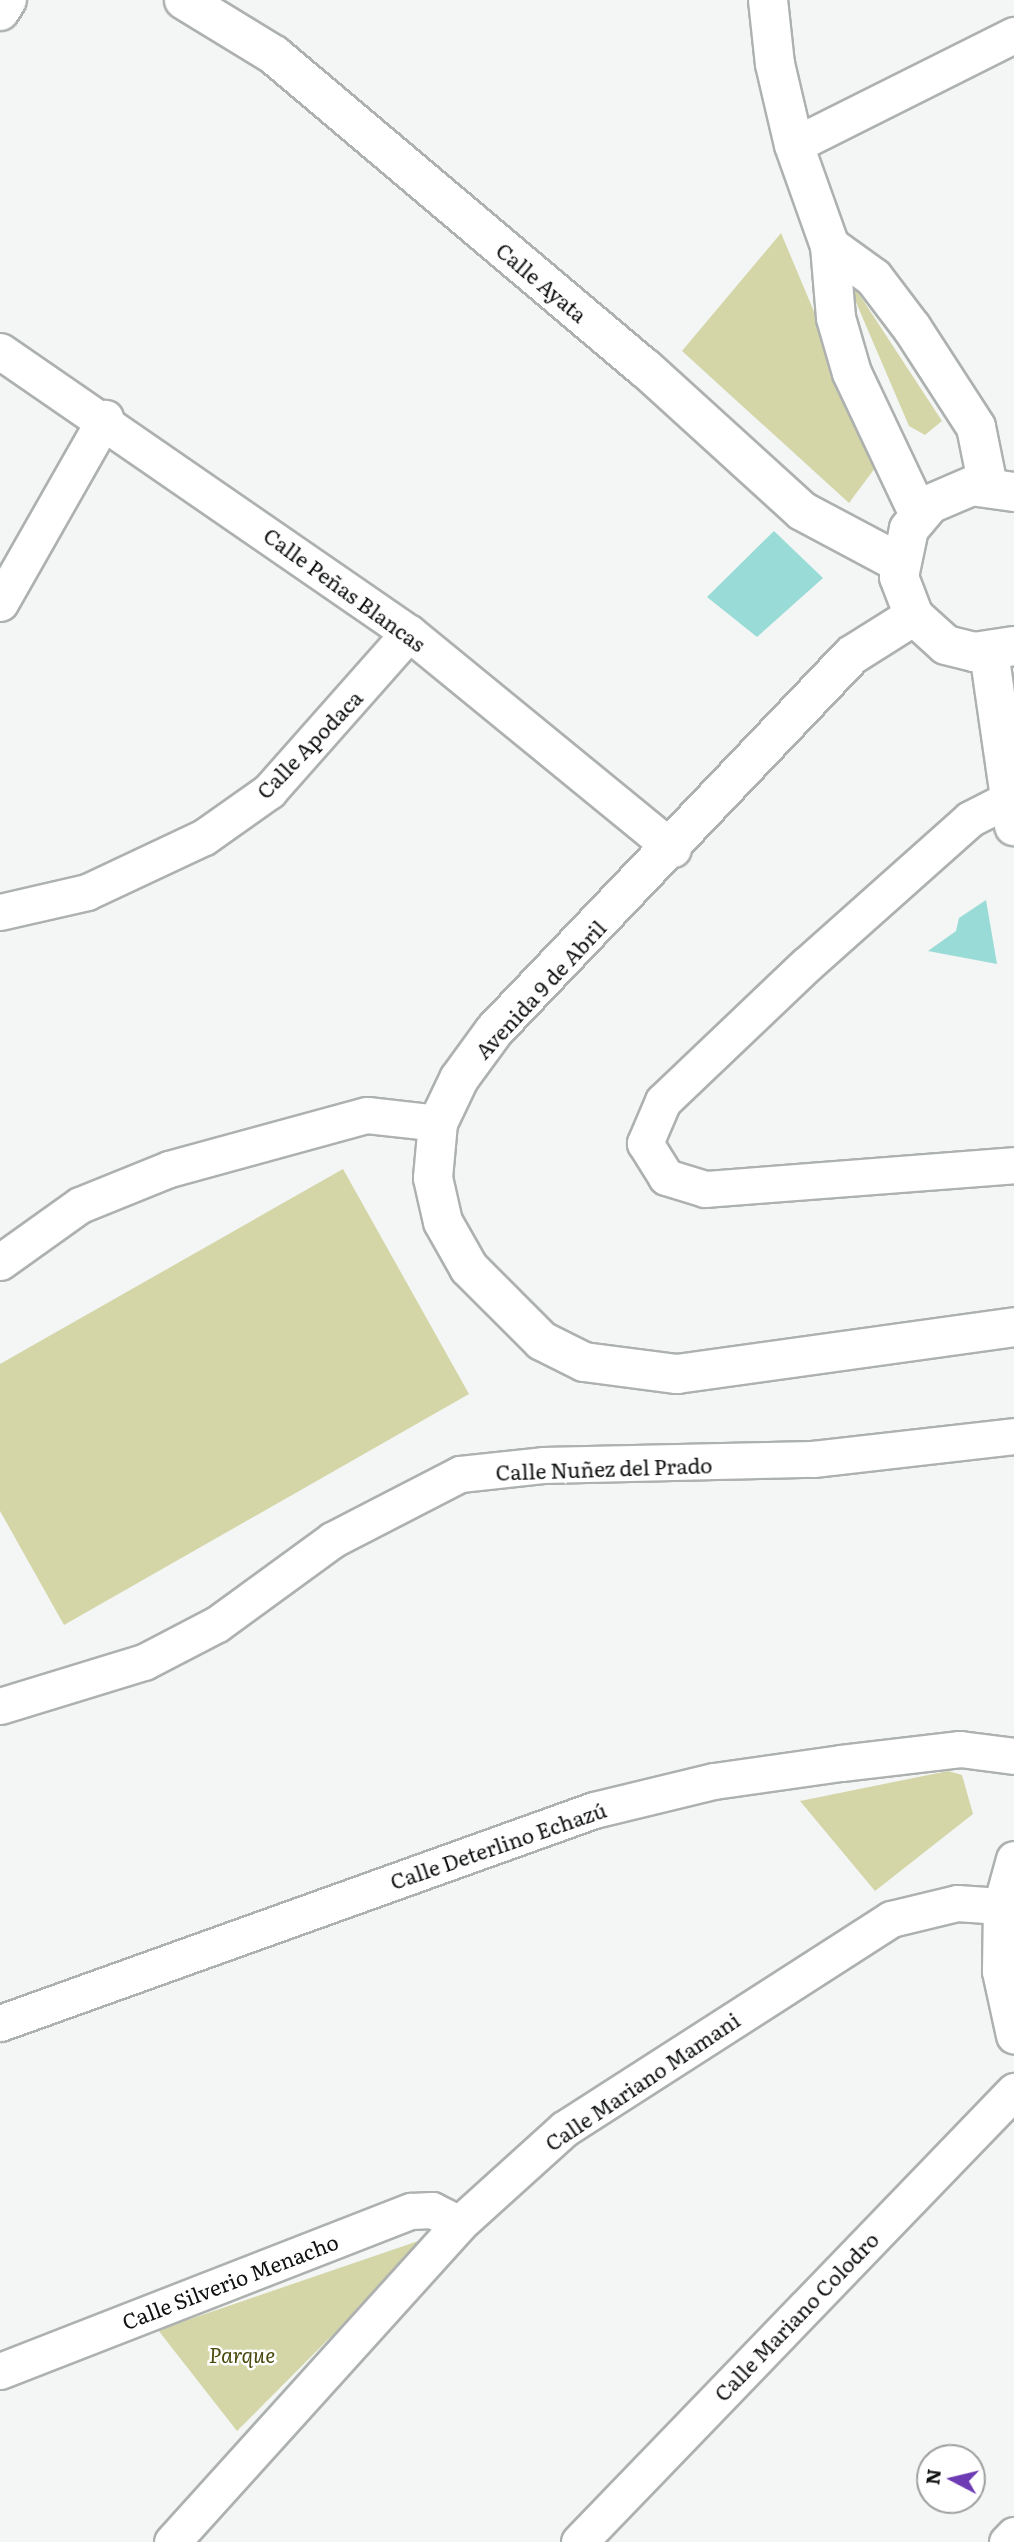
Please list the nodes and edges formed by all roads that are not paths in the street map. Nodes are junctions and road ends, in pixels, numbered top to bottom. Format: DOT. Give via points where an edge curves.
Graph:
graph roads {
  1 [pos="7,0"];
  2 [pos="184,0"];
  3 [pos="768,0"];
  4 [pos="0,11"];
  5 [pos="1014,35"];
  6 [pos="794,145"];
  7 [pos="830,246"];
  8 [pos="0,351"];
  9 [pos="105,418"];
  10 [pos="1001,489"];
  11 [pos="919,515"];
  12 [pos="900,563"];
  13 [pos="0,603"];
  14 [pos="914,616"];
  15 [pos="409,633"];
  16 [pos="1001,649"];
  17 [pos="1011,813"];
  18 [pos="673,849"];
  19 [pos="0,912"];
  20 [pos="438,1123"];
  21 [pos="1014,1165"];
  22 [pos="0,1262"];
  23 [pos="1014,1327"];
  24 [pos="1014,1436"];
  25 [pos="0,1706"];
  26 [pos="1014,1756"];
  27 [pos="1014,1860"];
  28 [pos="1001,1906"];
  29 [pos="0,2023"];
  30 [pos="1014,2035"];
  31 [pos="1014,2091"];
  32 [pos="459,2224"];
  33 [pos="0,2371"];
  34 [pos="1014,2535"];
  35 [pos="172,2542"];
  36 [pos="579,2542"];
  37 [pos="1007,2542"];
  1 -- 4 [label="main road"];
  2 -- 12 [label="main road, Calle Ayata" via="274,55 645,368 802,511"];
  3 -- 6 [label="main road" via="775,64"];
  5 -- 6 [label="street"];
  6 -- 7 [label="main road"];
  7 -- 10 [label="main road" via="874,278 935,363 976,427"];
  7 -- 11 [label="main road" via="836,318 852,373"];
  8 -- 9 [label="street, Calle Peñas Blancas"];
  9 -- 13 [label="street"];
  9 -- 15 [label="street, Calle Peñas Blancas"];
  10 -- 11 [label="main road" via="943,495"];
  11 -- 12 [label="main road"];
  12 -- 14 [label="main road"];
  14 -- 16 [label="main road" via="946,645"];
  14 -- 18 [label="main road, Avenida 9 de Abril" via="852,655"];
  15 -- 18 [label="street, Calle Peñas Blancas"];
  15 -- 19 [label="street, Calle Apodaca" via="269,791 204,837 87,892"];
  16 -- 17 [label="main road"];
  17 -- 21 [label="street" via="970,819 807,964 663,1101 645,1143 666,1177 705,1189"];
  18 -- 20 [label="main road, Avenida 9 de Abril" via="494,1031 459,1079"];
  20 -- 22 [label="street" via="367,1115 169,1169 80,1205"];
  20 -- 23 [label="main road, Avenida 9 de Abril" via="433,1178 443,1222 469,1268 542,1341 584,1362 677,1374"];
  24 -- 25 [label="street, Calle Nuñez del Prado" via="813,1460 543,1465 460,1474 343,1533 217,1624 144,1662"];
  26 -- 29 [label="street, Calle Deterlino Echazú" via="960,1749 841,1763 714,1780 594,1810"];
  27 -- 28 [label="street"];
  28 -- 30 [label="street" via="1000,1971"];
  28 -- 32 [label="street, Calle Mariano Mamani" via="957,1903 891,1919 564,2129"];
  31 -- 36 [label="street, Calle Mariano Colodro"];
  32 -- 33 [label="street, Calle Silverio Menacho" via="432,2210 411,2211"];
  32 -- 35 [label="street, Calle Mariano Mamani"];
  34 -- 37 [label="street"];
}
